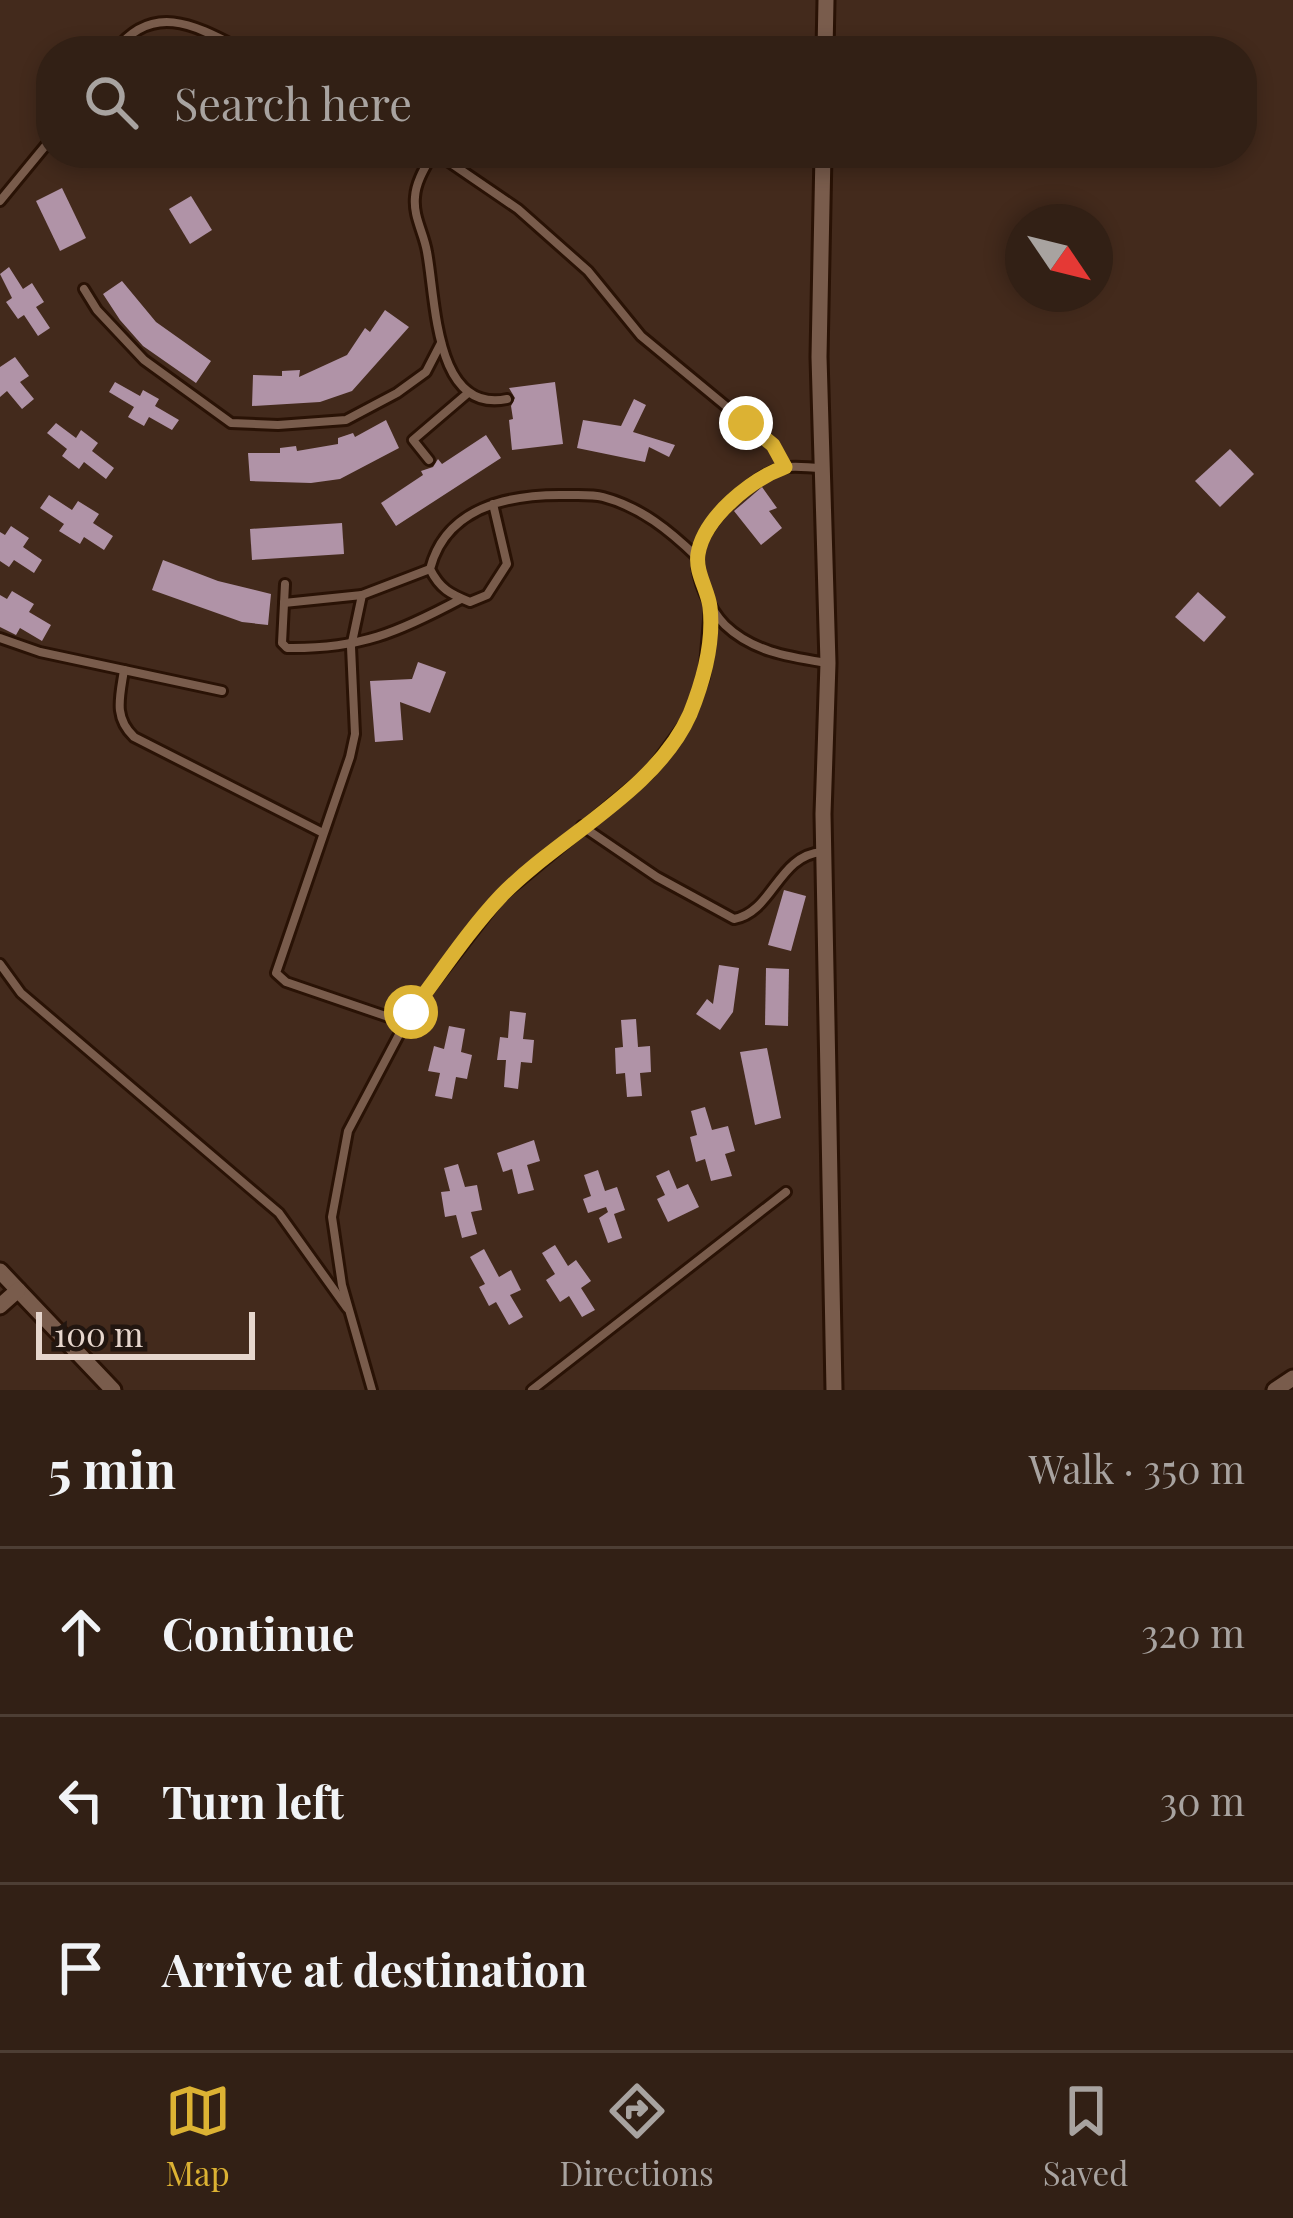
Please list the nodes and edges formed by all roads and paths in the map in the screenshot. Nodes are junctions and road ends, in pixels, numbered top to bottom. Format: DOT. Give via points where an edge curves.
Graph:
graph roads {
  1 [pos="826,0"];
  2 [pos="128,36"];
  3 [pos="214,36"];
  4 [pos="825,36"];
  5 [pos="36,157"];
  6 [pos="428,168"];
  7 [pos="457,168"];
  8 [pos="823,168"];
  9 [pos="0,201"];
  10 [pos="84,289"];
  11 [pos="441,343"];
  12 [pos="468,392"];
  13 [pos="507,399"];
  14 [pos="429,460"];
  15 [pos="785,467"];
  16 [pos="821,468"];
  17 [pos="493,504"];
  18 [pos="697,557"];
  19 [pos="430,569"];
  20 [pos="285,584"];
  21 [pos="362,595"];
  22 [pos="462,598"];
  23 [pos="284,603"];
  24 [pos="710,608"];
  25 [pos="0,638"];
  26 [pos="351,646"];
  27 [pos="828,663"];
  28 [pos="124,670"];
  29 [pos="222,691"];
  30 [pos="582,826"];
  31 [pos="321,832"];
  32 [pos="824,852"];
  33 [pos="0,964"];
  34 [pos="406,1023"];
  35 [pos="786,1192"];
  36 [pos="0,1270"];
  37 [pos="18,1290"];
  38 [pos="0,1306"];
  39 [pos="351,1315"];
  40 [pos="1293,1378"];
  41 [pos="113,1390"];
  42 [pos="372,1390"];
  43 [pos="532,1390"];
  44 [pos="834,1390"];
  45 [pos="1275,1390"];
  1 -- 4 [label="street"];
  2 -- 3 [label="lane" via="155,20 181,20"];
  5 -- 9 [label="lane"];
  6 -- 11 [label="lane" via="415,215"];
  7 -- 15 [label="lane" via="588,271 641,336 773,445"];
  8 -- 16 [label="street"];
  10 -- 11 [label="lane" via="144,360 231,423 346,420 426,372"];
  11 -- 12 [label="lane"];
  12 -- 13 [label="lane" via="488,403"];
  12 -- 14 [label="lane" via="412,440"];
  15 -- 16 [label="lane"];
  15 -- 18 [label="lane" via="740,493"];
  16 -- 27 [label="street"];
  17 -- 18 [label="lane" via="526,494 601,496 665,527"];
  17 -- 19 [label="lane" via="460,521 437,545"];
  17 -- 22 [label="lane" via="506,564 487,595"];
  18 -- 24 [label="lane"];
  19 -- 21 [label="lane"];
  19 -- 22 [label="lane" via="437,584"];
  20 -- 23 [label="lane"];
  21 -- 23 [label="lane"];
  21 -- 26 [label="lane"];
  22 -- 26 [label="lane"];
  23 -- 26 [label="lane" via="284,646"];
  24 -- 27 [label="lane" via="774,654"];
  24 -- 30 [label="lane" via="704,677 687,721 649,772"];
  25 -- 28 [label="lane"];
  26 -- 31 [label="lane" via="355,734"];
  27 -- 32 [label="street"];
  28 -- 29 [label="lane"];
  28 -- 31 [label="lane" via="118,712 134,737"];
  30 -- 32 [label="lane" via="734,919 752,912 799,857"];
  30 -- 34 [label="lane" via="500,897"];
  31 -- 34 [label="lane" via="277,974"];
  32 -- 44 [label="street"];
  33 -- 39 [label="lane" via="36,1006 278,1213"];
  34 -- 39 [label="lane" via="348,1131 332,1217"];
  35 -- 43 [label="lane"];
  36 -- 37 [label="street"];
  37 -- 38 [label="street"];
  37 -- 41 [label="street"];
  39 -- 42 [label="lane"];
  40 -- 45 [label="street"];
}
